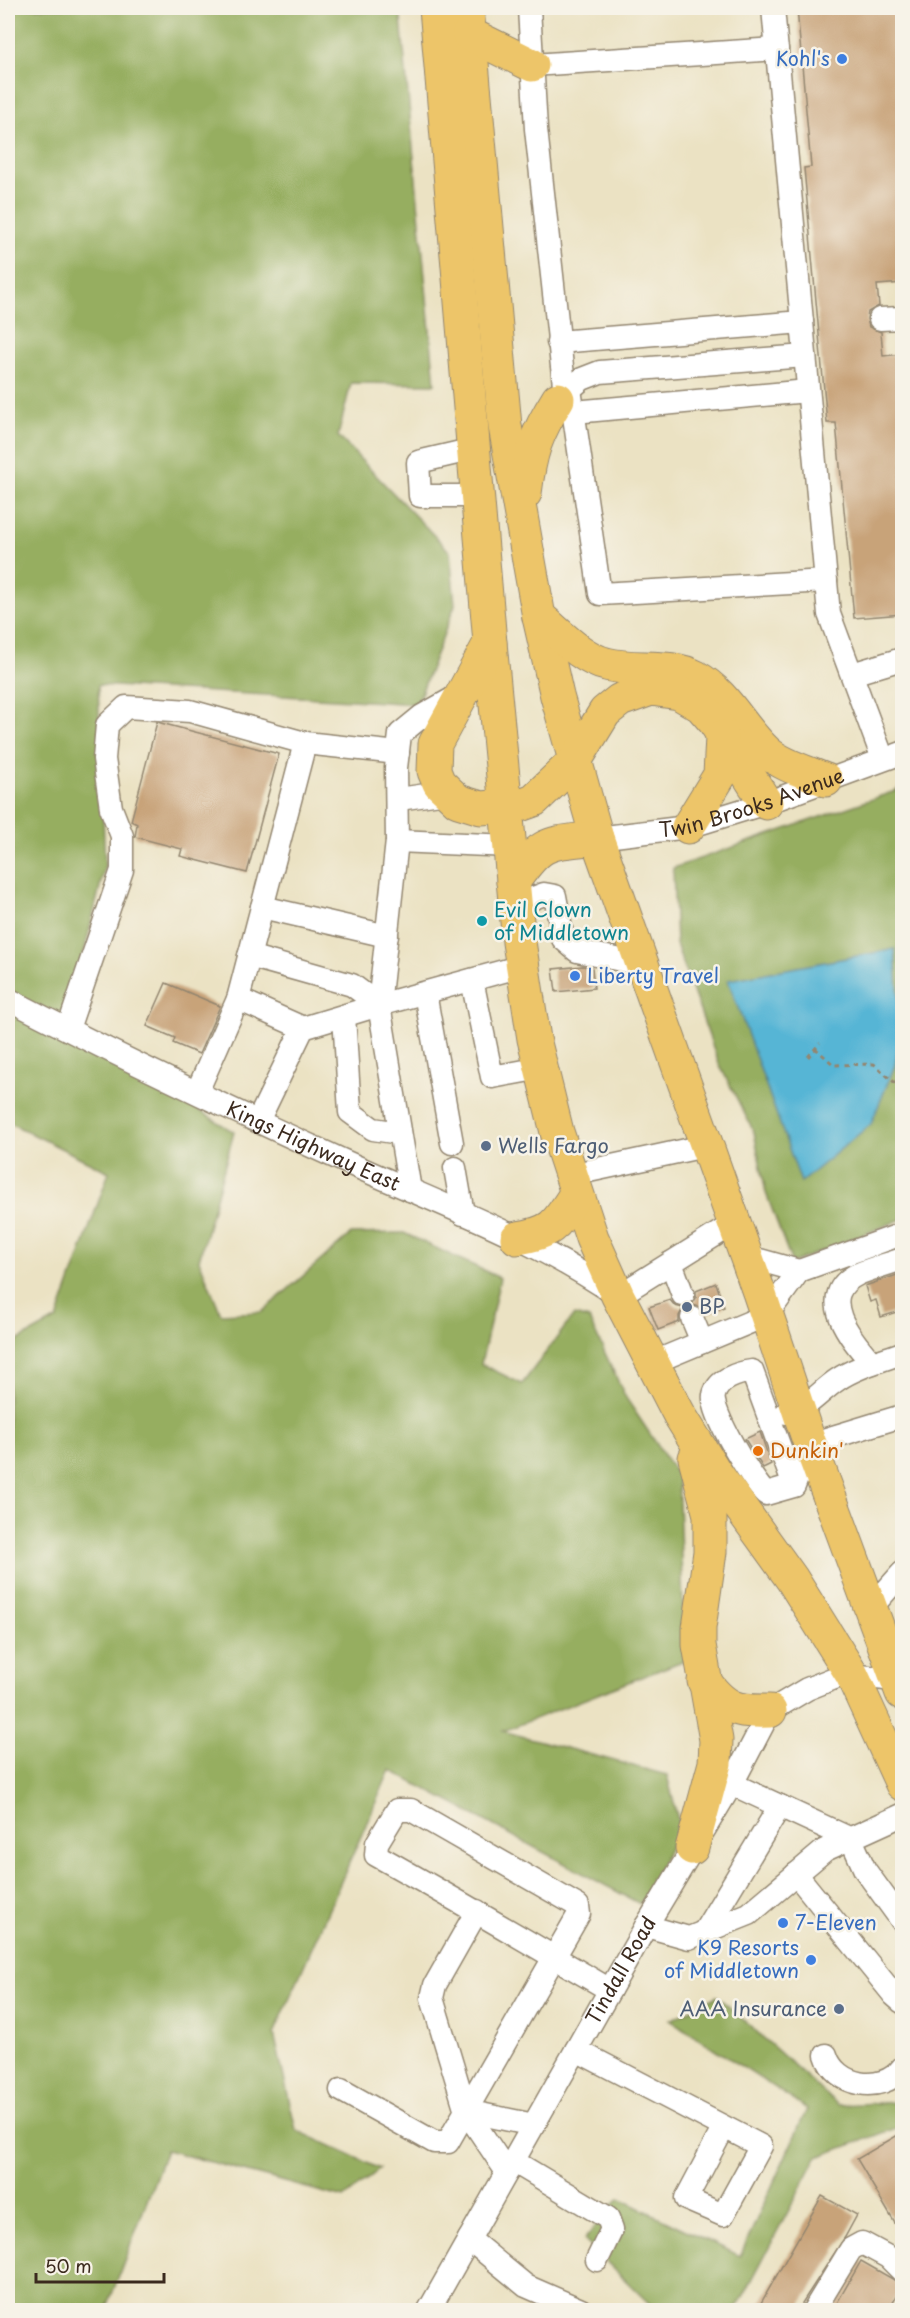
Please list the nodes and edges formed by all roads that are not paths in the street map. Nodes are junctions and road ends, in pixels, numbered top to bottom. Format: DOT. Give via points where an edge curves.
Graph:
graph roads {
  1 [pos="436,8"];
  2 [pos="529,8"];
  3 [pos="773,8"];
  4 [pos="468,21"];
  5 [pos="777,49"];
  6 [pos="532,65"];
  7 [pos="903,318"];
  8 [pos="880,319"];
  9 [pos="801,322"];
  10 [pos="558,342"];
  11 [pos="805,356"];
  12 [pos="808,391"];
  13 [pos="567,399"];
  14 [pos="474,449"];
  15 [pos="478,496"];
  16 [pos="521,522"];
  17 [pos="826,581"];
  18 [pos="539,617"];
  19 [pos="490,643"];
  20 [pos="903,659"];
  21 [pos="852,674"];
  22 [pos="461,694"];
  23 [pos="722,737"];
  24 [pos="305,743"];
  25 [pos="398,753"];
  26 [pos="893,756"];
  27 [pos="575,761"];
  28 [pos="826,780"];
  29 [pos="447,792"];
  30 [pos="399,799"];
  31 [pos="766,803"];
  32 [pos="506,805"];
  33 [pos="688,827"];
  34 [pos="597,838"];
  35 [pos="397,841"];
  36 [pos="510,846"];
  37 [pos="514,893"];
  38 [pos="262,907"];
  39 [pos="387,936"];
  40 [pos="249,956"];
  41 [pos="641,964"];
  42 [pos="522,966"];
  43 [pos="472,980"];
  44 [pos="425,993"];
  45 [pos="8,999"];
  46 [pos="238,999"];
  47 [pos="378,1005"];
  48 [pos="344,1016"];
  49 [pos="303,1028"];
  50 [pos="68,1029"];
  51 [pos="541,1068"];
  52 [pos="196,1092"];
  53 [pos="258,1121"];
  54 [pos="399,1124"];
  55 [pos="452,1143"];
  56 [pos="705,1146"];
  57 [pos="455,1168"];
  58 [pos="573,1185"];
  59 [pos="410,1190"];
  60 [pos="464,1214"];
  61 [pos="733,1224"];
  62 [pos="903,1234"];
  63 [pos="517,1238"];
  64 [pos="745,1256"];
  65 [pos="903,1259"];
  66 [pos="670,1263"];
  67 [pos="799,1271"];
  68 [pos="683,1295"];
  69 [pos="618,1296"];
  70 [pos="766,1315"];
  71 [pos="692,1318"];
  72 [pos="702,1342"];
  73 [pos="903,1353"];
  74 [pos="652,1363"];
  75 [pos="872,1363"];
  76 [pos="784,1413"];
  77 [pos="679,1414"];
  78 [pos="903,1416"];
  79 [pos="810,1444"];
  80 [pos="724,1458"];
  81 [pos="794,1486"];
  82 [pos="902,1576"];
  83 [pos="874,1619"];
  84 [pos="852,1675"];
  85 [pos="901,1676"];
  86 [pos="704,1681"];
  87 [pos="770,1711"];
  88 [pos="732,1784"];
  89 [pos="903,1784"];
  90 [pos="780,1806"];
  91 [pos="903,1815"];
  92 [pos="851,1839"];
  93 [pos="692,1848"];
  94 [pos="796,1874"];
  95 [pos="477,1911"];
  96 [pos="903,1920"];
  97 [pos="646,1926"];
  98 [pos="704,1932"];
  99 [pos="553,1956"];
  100 [pos="610,1990"];
  101 [pos="903,2002"];
  102 [pos="576,2050"];
  103 [pos="826,2055"];
  104 [pos="903,2068"];
  105 [pos="341,2090"];
  106 [pos="466,2111"];
  107 [pos="534,2125"];
  108 [pos="724,2127"];
  109 [pos="510,2166"];
  110 [pos="469,2239"];
  111 [pos="597,2260"];
  112 [pos="903,2271"];
  113 [pos="429,2310"];
  114 [pos="581,2310"];
  115 [pos="814,2310"];
  1 -- 14 [label="highway"];
  2 -- 6 [label="street"];
  3 -- 5 [label="street"];
  4 -- 6 [label="highway"];
  4 -- 16 [label="highway" via="505,426"];
  5 -- 6 [label="street"];
  5 -- 9 [label="street"];
  6 -- 10 [label="street"];
  7 -- 8 [label="street"];
  9 -- 10 [label="street"];
  9 -- 11 [label="street"];
  10 -- 13 [label="street"];
  11 -- 12 [label="street"];
  11 -- 13 [label="street" via="600,372 582,379"];
  12 -- 13 [label="street"];
  12 -- 17 [label="street"];
  13 -- 16 [label="highway" via="538,431 529,460"];
  13 -- 17 [label="street" via="600,594"];
  14 -- 15 [label="highway"];
  14 -- 15 [label="street" via="418,462 420,496"];
  15 -- 19 [label="highway"];
  16 -- 18 [label="highway"];
  17 -- 21 [label="street" via="830,614"];
  18 -- 27 [label="highway"];
  18 -- 28 [label="highway" via="592,660 618,667 693,675 724,700 766,751"];
  19 -- 22 [label="highway"];
  19 -- 32 [label="highway"];
  20 -- 21 [label="street"];
  21 -- 26 [label="street"];
  22 -- 25 [label="street" via="400,734"];
  22 -- 29 [label="highway" via="433,755 434,771"];
  23 -- 27 [label="highway" via="714,721 691,699 665,689 651,689 620,700 605,712"];
  23 -- 31 [label="highway"];
  23 -- 33 [label="highway" via="720,775"];
  24 -- 25 [label="street"];
  24 -- 38 [label="street"];
  24 -- 50 [label="street" via="190,711 126,707 107,725 104,759 111,808 122,836 122,870"];
  25 -- 30 [label="street"];
  26 -- 28 [label="street, Twin Brooks Avenue"];
  27 -- 32 [label="highway" via="534,800"];
  27 -- 34 [label="highway"];
  28 -- 31 [label="street, Twin Brooks Avenue"];
  29 -- 30 [label="street"];
  29 -- 32 [label="highway" via="471,807"];
  30 -- 35 [label="street"];
  31 -- 33 [label="street, Twin Brooks Avenue"];
  32 -- 36 [label="highway"];
  33 -- 34 [label="street, Twin Brooks Avenue"];
  34 -- 37 [label="highway" via="552,843 534,853"];
  34 -- 41 [label="highway"];
  35 -- 36 [label="street"];
  35 -- 39 [label="street"];
  36 -- 37 [label="highway"];
  37 -- 41 [label="street" via="555,896 563,939 577,951"];
  37 -- 42 [label="highway"];
  38 -- 39 [label="street"];
  38 -- 40 [label="street"];
  39 -- 47 [label="street"];
  40 -- 46 [label="street"];
  40 -- 47 [label="street" via="352,985"];
  41 -- 56 [label="highway"];
  42 -- 43 [label="street"];
  42 -- 51 [label="highway"];
  43 -- 44 [label="street"];
  43 -- 51 [label="street" via="492,1077"];
  44 -- 47 [label="street"];
  44 -- 55 [label="street"];
  45 -- 50 [label="street, Kings Highway East"];
  46 -- 49 [label="street"];
  46 -- 52 [label="street"];
  47 -- 48 [label="street"];
  47 -- 54 [label="street"];
  48 -- 49 [label="street"];
  48 -- 54 [label="street" via="350,1112 373,1129"];
  49 -- 53 [label="street"];
  50 -- 52 [label="street, Kings Highway East"];
  51 -- 58 [label="highway"];
  52 -- 53 [label="street, Kings Highway East"];
  53 -- 59 [label="street, Kings Highway East"];
  54 -- 59 [label="street"];
  56 -- 58 [label="street"];
  56 -- 61 [label="highway"];
  57 -- 60 [label="street"];
  58 -- 63 [label="highway" via="555,1226"];
  58 -- 69 [label="highway"];
  59 -- 60 [label="street, Kings Highway East"];
  60 -- 63 [label="street, Kings Highway East"];
  61 -- 64 [label="highway"];
  61 -- 66 [label="street"];
  62 -- 67 [label="street"];
  63 -- 69 [label="street, Kings Highway East" via="567,1263"];
  64 -- 67 [label="street"];
  64 -- 70 [label="highway"];
  65 -- 75 [label="street" via="857,1275 844,1287 838,1301 843,1328"];
  66 -- 68 [label="street"];
  66 -- 69 [label="street"];
  67 -- 70 [label="street"];
  69 -- 74 [label="highway"];
  70 -- 72 [label="street"];
  70 -- 76 [label="highway"];
  71 -- 72 [label="street"];
  72 -- 74 [label="street"];
  73 -- 75 [label="street"];
  74 -- 77 [label="highway"];
  75 -- 76 [label="street"];
  76 -- 79 [label="highway"];
  76 -- 80 [label="street" via="752,1371 738,1373 721,1384 714,1400"];
  76 -- 81 [label="street"];
  77 -- 80 [label="highway"];
  77 -- 86 [label="highway" via="702,1477 710,1515 710,1552 699,1628"];
  78 -- 79 [label="street"];
  79 -- 81 [label="street"];
  79 -- 83 [label="highway"];
  80 -- 81 [label="street" via="766,1494"];
  80 -- 84 [label="highway"];
  82 -- 83 [label="street"];
  83 -- 85 [label="highway"];
  84 -- 85 [label="street"];
  84 -- 87 [label="street" via="817,1684"];
  84 -- 89 [label="highway"];
  86 -- 87 [label="highway" via="717,1698 736,1711"];
  86 -- 93 [label="highway" via="716,1740 715,1762"];
  87 -- 88 [label="street, Tindall Road"];
  88 -- 90 [label="street"];
  88 -- 93 [label="street, Tindall Road"];
  90 -- 92 [label="street"];
  90 -- 98 [label="street"];
  91 -- 92 [label="street"];
  92 -- 94 [label="street" via="825,1850"];
  92 -- 96 [label="street" via="865,1869"];
  93 -- 97 [label="street, Tindall Road"];
  94 -- 98 [label="street" via="749,1914"];
  94 -- 101 [label="street"];
  95 -- 99 [label="street"];
  95 -- 99 [label="street" via="376,1855 377,1843 397,1810 411,1810 578,1906 579,1914"];
  95 -- 106 [label="street" via="435,1985 432,1998"];
  97 -- 98 [label="street" via="689,1938"];
  97 -- 100 [label="street, Tindall Road"];
  99 -- 100 [label="street"];
  99 -- 106 [label="street"];
  100 -- 102 [label="street, Tindall Road"];
  102 -- 107 [label="street, Tindall Road"];
  102 -- 108 [label="street"];
  103 -- 104 [label="street" via="836,2072 868,2085 881,2085"];
  105 -- 106 [label="street" via="435,2142 448,2142"];
  106 -- 107 [label="street"];
  106 -- 109 [label="street"];
  107 -- 109 [label="street, Tindall Road"];
  109 -- 110 [label="street, Tindall Road"];
  109 -- 111 [label="street" via="608,2218 612,2229"];
  110 -- 113 [label="street, Tindall Road"];
  110 -- 114 [label="street" via="526,2286"];
  112 -- 115 [label="street" via="888,2257 862,2243 851,2249"];
}
